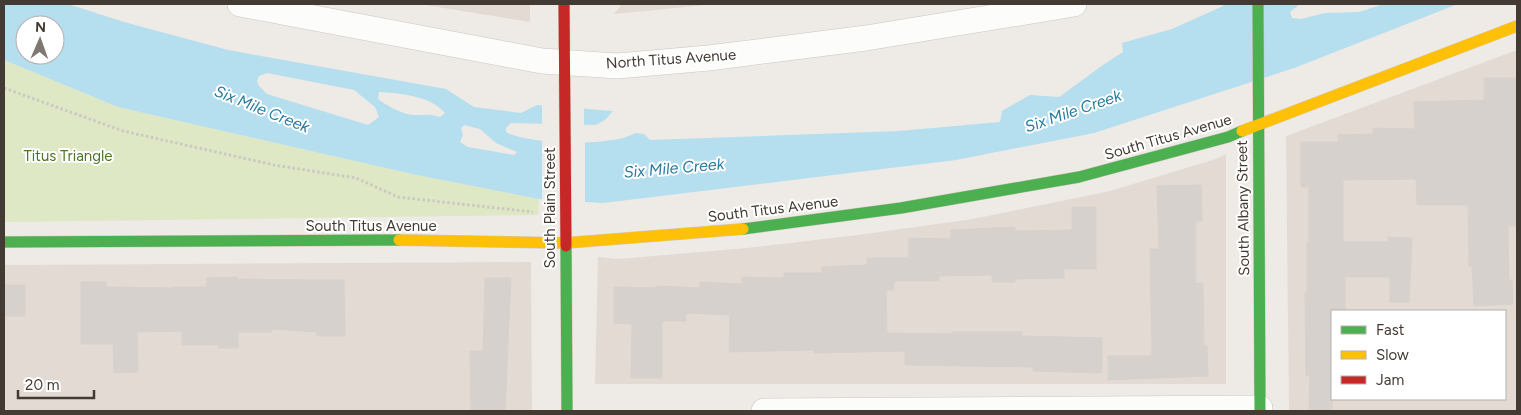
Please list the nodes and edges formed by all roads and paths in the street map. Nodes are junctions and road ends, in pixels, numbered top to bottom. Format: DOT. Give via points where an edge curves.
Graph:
graph roads {
  1 [pos="240,4"];
  2 [pos="564,4"];
  3 [pos="1074,4"];
  4 [pos="1258,4"];
  5 [pos="1517,26"];
  6 [pos="564,61"];
  7 [pos="4,88"];
  8 [pos="1258,126"];
  9 [pos="533,212"];
  10 [pos="4,242"];
  11 [pos="565,243"];
  12 [pos="1260,410"];
  13 [pos="567,411"];
  14 [pos="764,411"];
  1 -- 6 [label="street, North Titus Avenue" via="536,60"];
  2 -- 6 [label="street, South Plain Street"];
  3 -- 6 [label="street, North Titus Avenue" via="866,38 709,58 617,66"];
  4 -- 8 [label="street, South Albany Street"];
  5 -- 8 [label="street, South Titus Avenue"];
  6 -- 11 [label="street, South Plain Street"];
  7 -- 9 [label="path" via="123,131 274,165 356,178 398,197"];
  8 -- 11 [label="street, South Titus Avenue" via="1056,182 901,208 742,229"];
  8 -- 12 [label="street, South Albany Street"];
  10 -- 11 [label="street, South Titus Avenue" via="434,240"];
  11 -- 13 [label="street, South Plain Street"];
  12 -- 14 [label="street"];
}
